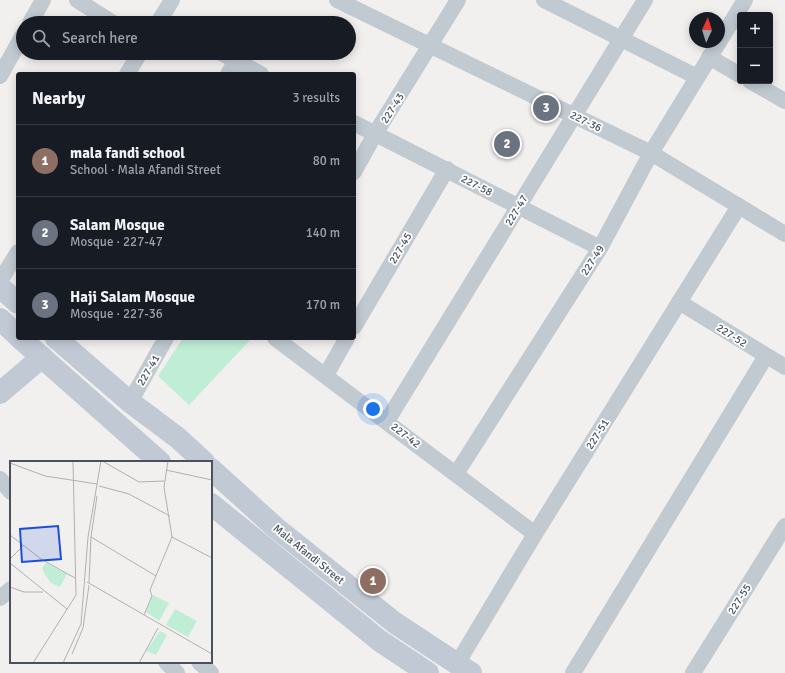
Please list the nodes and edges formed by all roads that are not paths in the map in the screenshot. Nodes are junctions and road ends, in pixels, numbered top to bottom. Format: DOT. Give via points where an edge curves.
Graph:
graph roads {
  1 [pos="43,0"];
  2 [pos="77,0"];
  3 [pos="172,0"];
  4 [pos="337,0"];
  5 [pos="458,0"];
  6 [pos="645,0"];
  7 [pos="745,0"];
  8 [pos="551,1"];
  9 [pos="34,16"];
  10 [pos="102,16"];
  11 [pos="164,16"];
  12 [pos="725,32"];
  13 [pos="622,38"];
  14 [pos="431,46"];
  15 [pos="16,47"];
  16 [pos="715,48"];
  17 [pos="709,57"];
  18 [pos="136,60"];
  19 [pos="232,68"];
  20 [pos="128,72"];
  21 [pos="251,72"];
  22 [pos="737,73"];
  23 [pos="0,76"];
  24 [pos="697,77"];
  25 [pos="755,84"];
  26 [pos="785,101"];
  27 [pos="574,115"];
  28 [pos="356,124"];
  29 [pos="375,134"];
  30 [pos="651,153"];
  31 [pos="356,168"];
  32 [pos="447,169"];
  33 [pos="519,205"];
  34 [pos="739,206"];
  35 [pos="785,234"];
  36 [pos="600,248"];
  37 [pos="16,255"];
  38 [pos="0,281"];
  39 [pos="0,286"];
  40 [pos="16,301"];
  41 [pos="679,302"];
  42 [pos="0,319"];
  43 [pos="356,324"];
  44 [pos="16,334"];
  45 [pos="22,340"];
  46 [pos="165,340"];
  47 [pos="278,340"];
  48 [pos="346,340"];
  49 [pos="65,341"];
  50 [pos="766,356"];
  51 [pos="42,357"];
  52 [pos="785,367"];
  53 [pos="326,375"];
  54 [pos="0,393"];
  55 [pos="130,402"];
  56 [pos="387,421"];
  57 [pos="158,461"];
  58 [pos="203,461"];
  59 [pos="212,469"];
  60 [pos="456,474"];
  61 [pos="0,479"];
  62 [pos="10,491"];
  63 [pos="212,505"];
  64 [pos="785,526"];
  65 [pos="276,528"];
  66 [pos="535,534"];
  67 [pos="258,543"];
  68 [pos="10,590"];
  69 [pos="0,598"];
  70 [pos="167,663"];
  71 [pos="200,663"];
  72 [pos="464,668"];
  73 [pos="178,673"];
  74 [pos="211,673"];
  75 [pos="428,673"];
  76 [pos="573,673"];
  77 [pos="693,673"];
  1 -- 9 [label="street"];
  2 -- 10 [label="street"];
  3 -- 11 [label="street"];
  4 -- 14 [label="street, 227-36"];
  5 -- 14 [label="street, 227-43"];
  6 -- 13 [label="street, 227-47"];
  7 -- 12 [label="street, 227-49"];
  8 -- 13 [label="street"];
  13 -- 24 [label="street"];
  13 -- 27 [label="street, 227-47"];
  14 -- 27 [label="street, 227-36"];
  14 -- 29 [label="street, 227-43"];
  15 -- 23 [label="street"];
  16 -- 17 [label="street, 227-49"];
  17 -- 22 [label="street"];
  17 -- 24 [label="street, 227-49"];
  18 -- 20 [label="street"];
  19 -- 21 [label="street"];
  24 -- 30 [label="street, 227-49"];
  25 -- 26 [label="street"];
  27 -- 30 [label="street, 227-36"];
  27 -- 33 [label="street, 227-47"];
  28 -- 29 [label="street, 227-58"];
  29 -- 31 [label="street, 227-43"];
  29 -- 32 [label="street, 227-58"];
  30 -- 34 [label="street, 227-36"];
  30 -- 36 [label="street, 227-49"];
  32 -- 33 [label="street, 227-58"];
  32 -- 43 [label="street, 227-45"];
  33 -- 36 [label="street, 227-58"];
  33 -- 56 [label="street, 227-47"];
  34 -- 35 [label="street, 227-36"];
  34 -- 41 [label="street, 227-51"];
  36 -- 60 [label="street, 227-49"];
  37 -- 38 [label="street"];
  39 -- 40 [label="main road"];
  41 -- 50 [label="street, 227-52"];
  41 -- 66 [label="street, 227-51"];
  42 -- 44 [label="main road"];
  45 -- 51 [label="main road"];
  46 -- 55 [label="street, 227-41"];
  47 -- 53 [label="street, 227-42"];
  48 -- 53 [label="street"];
  49 -- 55 [label="main road"];
  50 -- 52 [label="street, 227-52"];
  50 -- 76 [label="street"];
  51 -- 54 [label="main road"];
  51 -- 57 [label="main road"];
  53 -- 56 [label="street, 227-42"];
  55 -- 58 [label="main road" via="178,438"];
  56 -- 60 [label="street, 227-42"];
  59 -- 65 [label="main road, Mala Afandi Street"];
  60 -- 66 [label="street, 227-42"];
  61 -- 62 [label="street"];
  63 -- 67 [label="main road, Mala Afandi Street"];
  64 -- 77 [label="street, 227-55"];
  65 -- 67 [label="main road"];
  65 -- 72 [label="main road, Mala Afandi Street" via="396,623"];
  66 -- 72 [label="street, 227-51"];
  67 -- 75 [label="main road, Mala Afandi Street" via="380,641"];
  68 -- 69 [label="street"];
  70 -- 73 [label="street"];
  71 -- 74 [label="street"];
}
